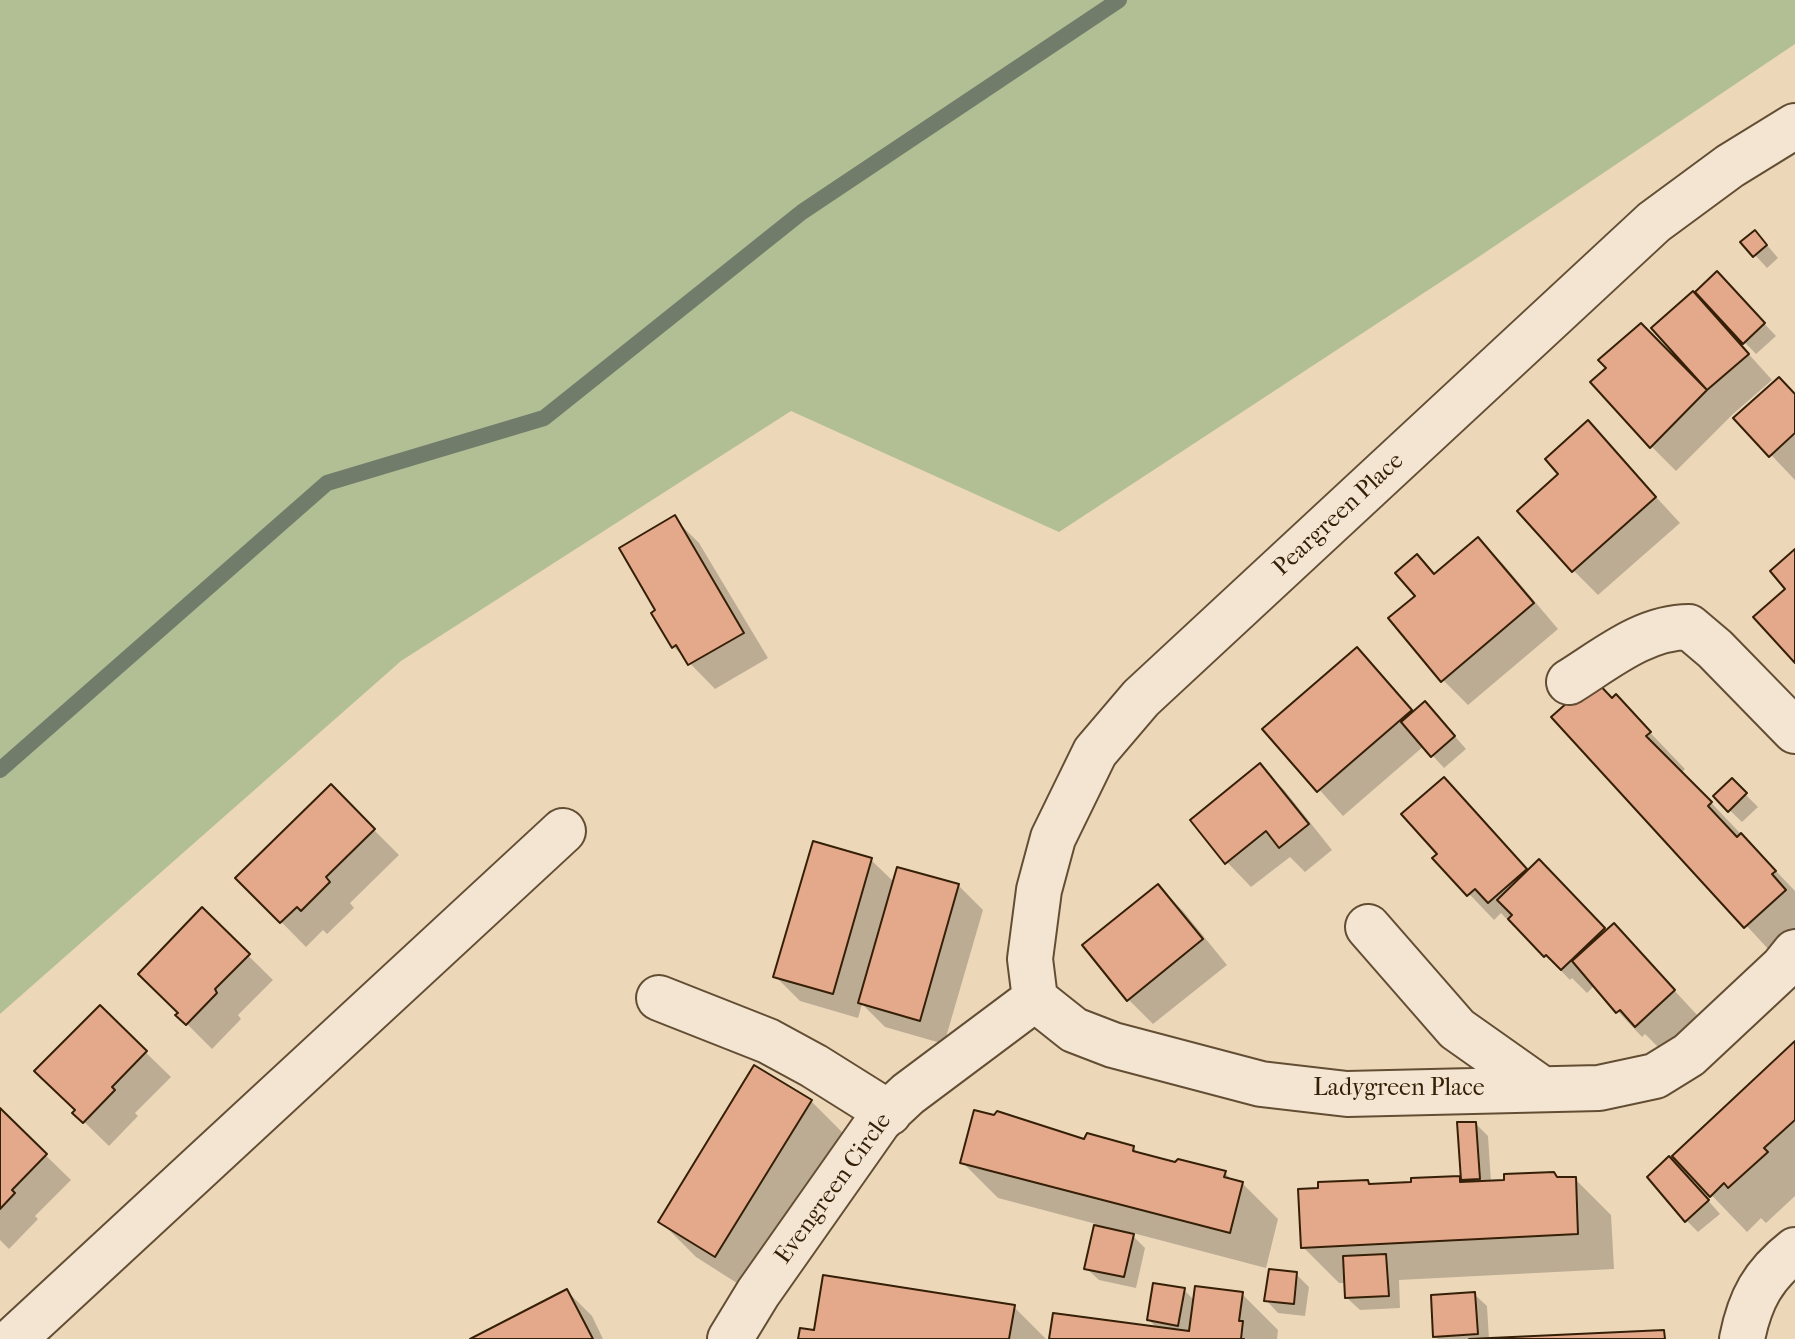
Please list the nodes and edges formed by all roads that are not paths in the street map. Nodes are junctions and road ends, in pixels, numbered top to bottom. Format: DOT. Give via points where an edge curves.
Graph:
graph roads {
  1 [pos="1795,126"];
  2 [pos="1569,682"];
  3 [pos="1795,731"];
  4 [pos="563,831"];
  5 [pos="1368,927"];
  6 [pos="1795,952"];
  7 [pos="659,998"];
  8 [pos="1035,999"];
  9 [pos="1542,1089"];
  10 [pos="889,1113"];
  11 [pos="1795,1250"];
  12 [pos="14,1339"];
  13 [pos="730,1339"];
  14 [pos="1742,1339"];
  1 -- 8 [label="street, Peargreen Place" via="1654,222 1141,698 1095,752 1053,838 1039,890 1030,959"];
  2 -- 3 [label="street" via="1640,638 1667,627 1689,627"];
  4 -- 12 [label="street"];
  5 -- 9 [label="street, Ladygreen Place" via="1457,1029"];
  6 -- 9 [label="street" via="1689,1055 1655,1076 1599,1088"];
  7 -- 10 [label="street" via="768,1041"];
  8 -- 9 [label="street, Ladygreen Place" via="1074,1030 1113,1045 1261,1084 1347,1094"];
  8 -- 10 [label="street, Evengreen Circle"];
  10 -- 13 [label="street, Evengreen Circle"];
  11 -- 14 [label="street" via="1772,1268 1748,1309"];
}
